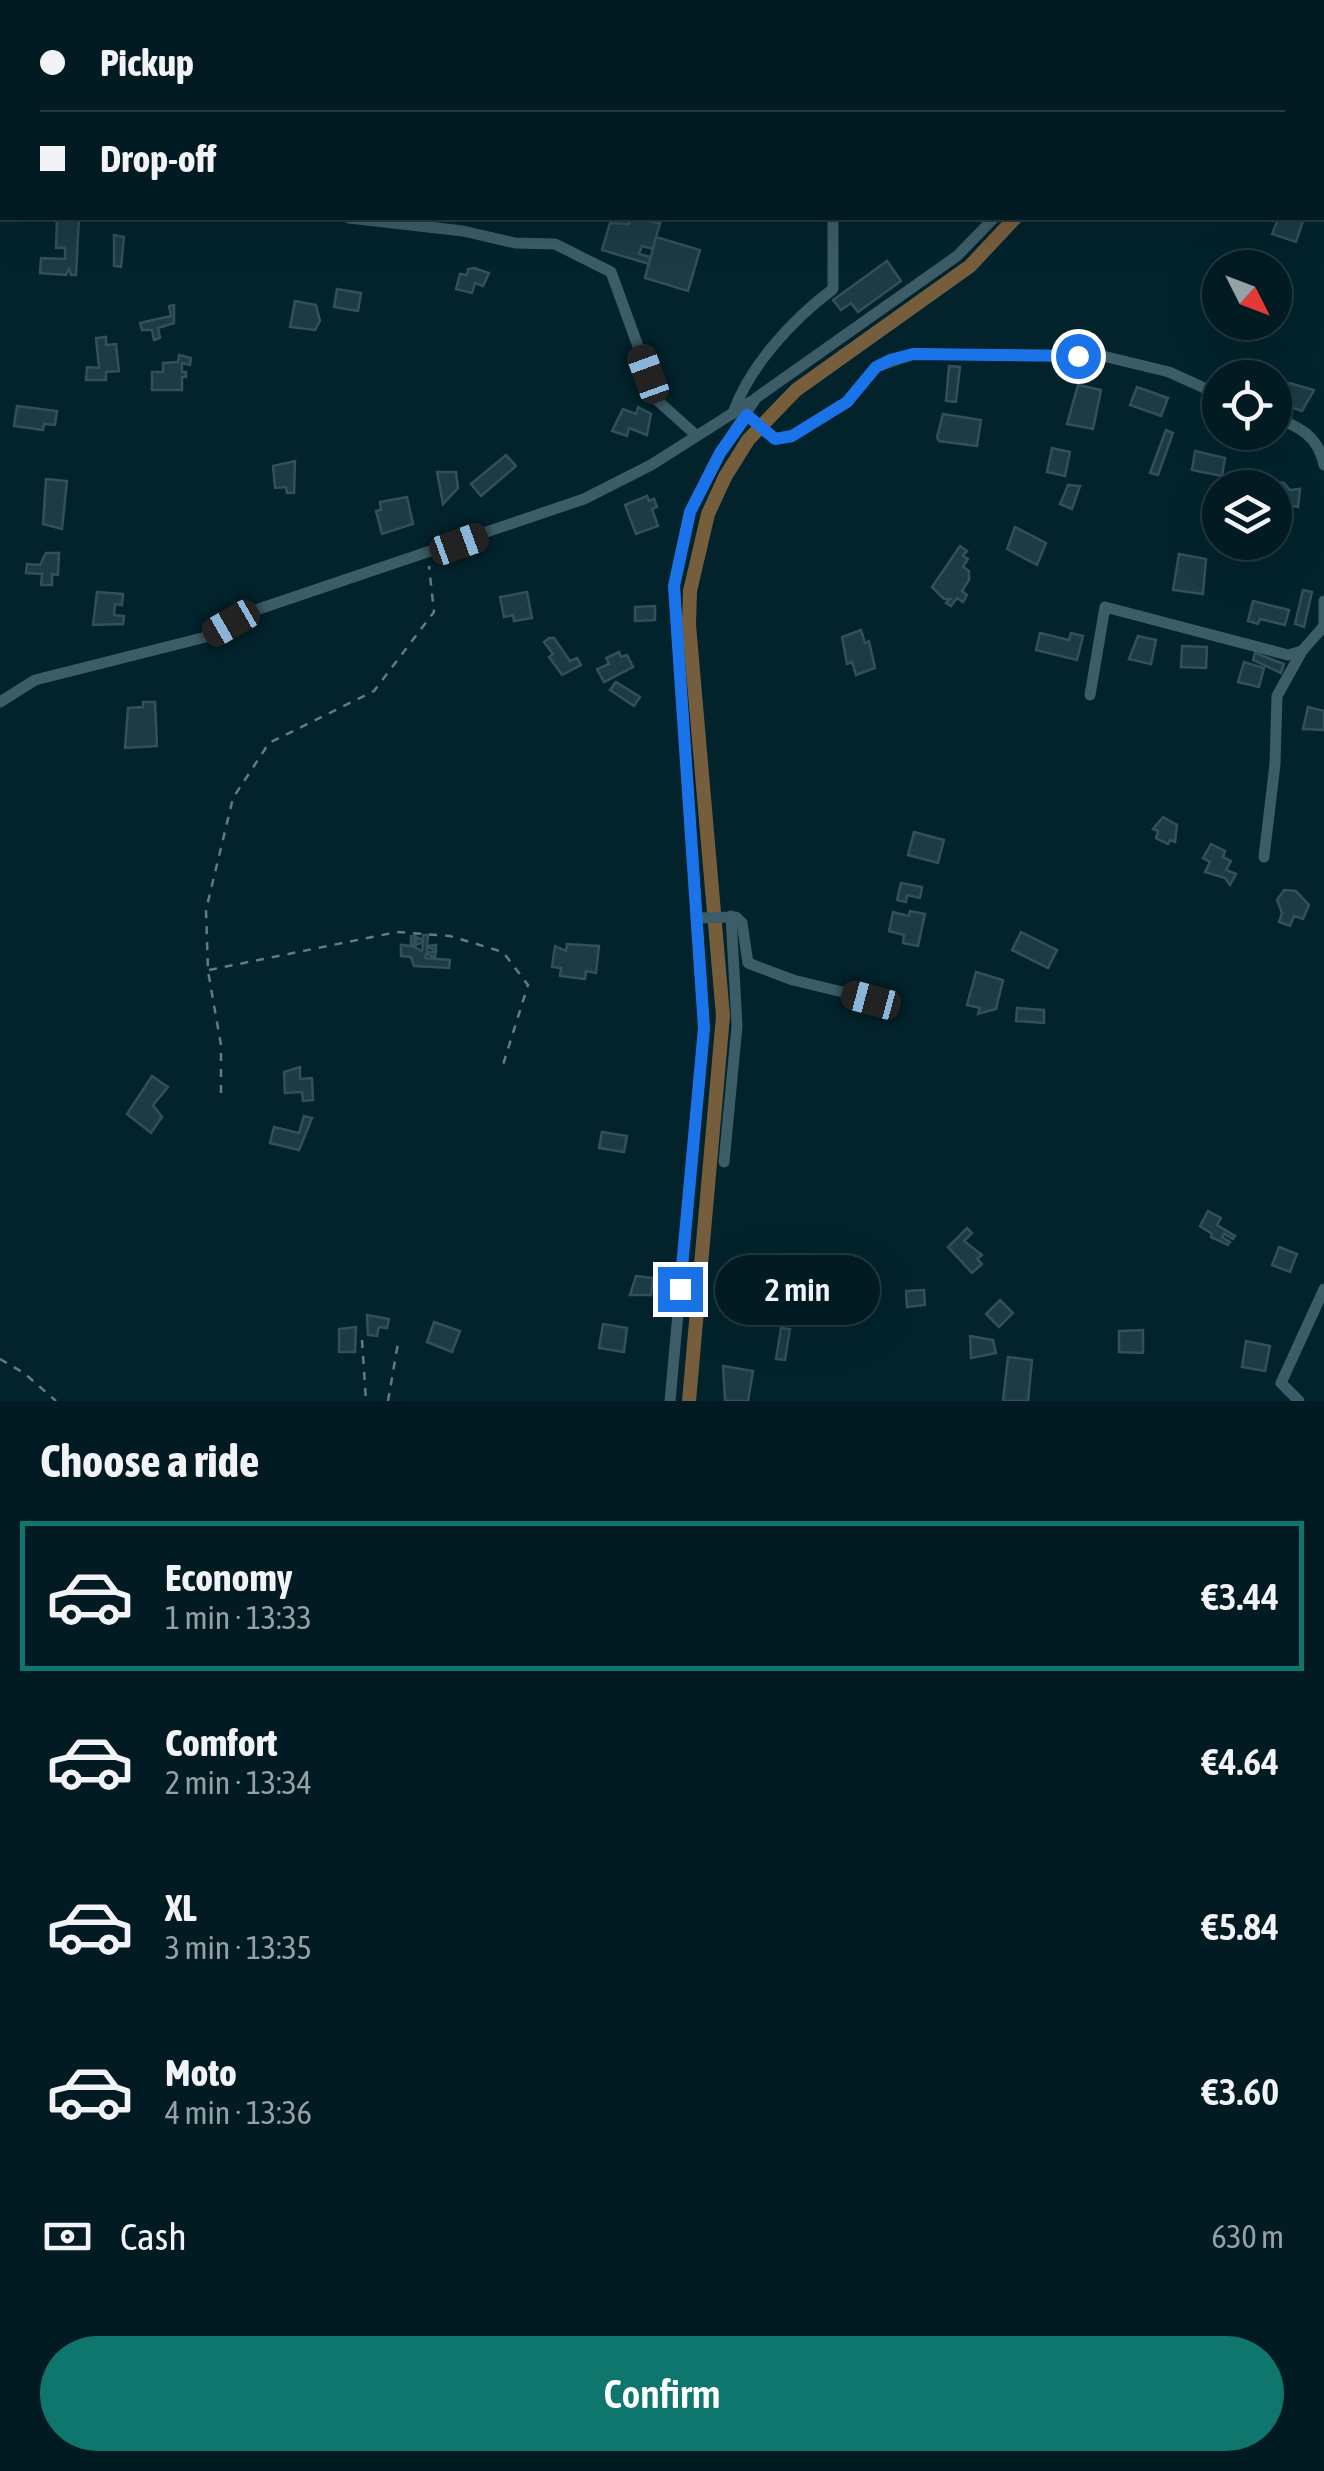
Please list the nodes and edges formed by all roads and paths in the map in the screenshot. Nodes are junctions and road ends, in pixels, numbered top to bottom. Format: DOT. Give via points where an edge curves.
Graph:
graph roads {
  1 [pos="369,220"];
  2 [pos="832,220"];
  3 [pos="992,220"];
  4 [pos="1202,387"];
  5 [pos="740,414"];
  6 [pos="1292,425"];
  7 [pos="696,436"];
  8 [pos="1324,465"];
  9 [pos="428,554"];
  10 [pos="1324,601"];
  11 [pos="1324,627"];
  12 [pos="1302,650"];
  13 [pos="1090,695"];
  14 [pos="0,702"];
  15 [pos="1264,857"];
  16 [pos="729,915"];
  17 [pos="696,918"];
  18 [pos="208,971"];
  19 [pos="892,1004"];
  20 [pos="502,1068"];
  21 [pos="220,1092"];
  22 [pos="724,1162"];
  23 [pos="1324,1290"];
  24 [pos="362,1340"];
  25 [pos="398,1343"];
  26 [pos="0,1359"];
  27 [pos="56,1401"];
  28 [pos="366,1401"];
  29 [pos="388,1401"];
  30 [pos="670,1401"];
  31 [pos="1300,1401"];
  1 -- 7 [label="street" via="555,244 610,272 658,401"];
  2 -- 5 [label="street" via="832,289 800,314 740,394"];
  3 -- 5 [label="street" via="957,256"];
  4 -- 5 [label="street" via="1104,356 913,354 876,367 847,402 792,436 775,439"];
  5 -- 7 [label="street"];
  5 -- 17 [label="street" via="690,512 674,586"];
  6 -- 8 [label="street" via="1320,447"];
  7 -- 9 [label="street" via="584,499"];
  9 -- 14 [label="street" via="253,611 210,636 35,680"];
  9 -- 18 [label="path" via="434,612 374,691 269,744 233,798 206,910"];
  10 -- 11 [label="street"];
  11 -- 12 [label="street"];
  12 -- 13 [label="street" via="1288,655 1105,607"];
  12 -- 15 [label="street" via="1277,696"];
  16 -- 17 [label="street"];
  16 -- 19 [label="street" via="742,923 748,963"];
  16 -- 22 [label="street" via="737,1026"];
  17 -- 30 [label="street" via="704,1028"];
  18 -- 20 [label="path" via="397,932 450,936 503,952 528,984"];
  18 -- 21 [label="path" via="221,1044"];
  23 -- 31 [label="street" via="1281,1383"];
  24 -- 28 [label="path"];
  25 -- 29 [label="path"];
  26 -- 27 [label="path"];
}
